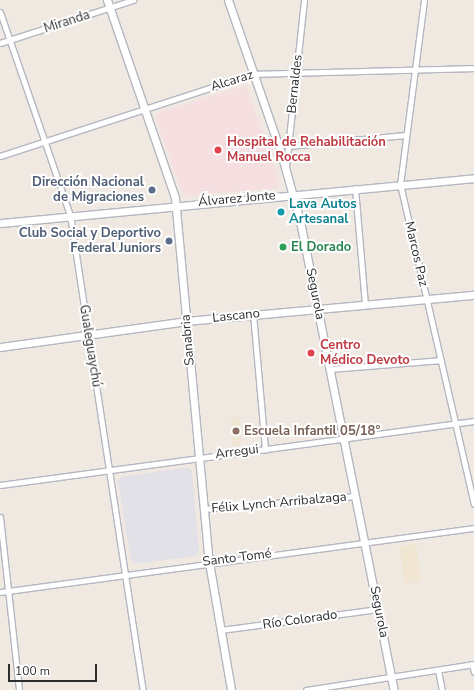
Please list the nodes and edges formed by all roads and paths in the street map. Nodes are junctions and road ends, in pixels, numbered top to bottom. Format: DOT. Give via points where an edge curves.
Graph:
graph roads {
  1 [pos="107,0"];
  2 [pos="133,0"];
  3 [pos="228,0"];
  4 [pos="304,0"];
  5 [pos="424,0"];
  6 [pos="110,8"];
  7 [pos="0,12"];
  8 [pos="10,40"];
  9 [pos="0,43"];
  10 [pos="474,68"];
  11 [pos="414,69"];
  12 [pos="296,72"];
  13 [pos="252,74"];
  14 [pos="144,109"];
  15 [pos="406,135"];
  16 [pos="45,141"];
  17 [pos="288,146"];
  18 [pos="0,156"];
  19 [pos="286,169"];
  20 [pos="474,178"];
  21 [pos="400,184"];
  22 [pos="355,188"];
  23 [pos="294,194"];
  24 [pos="176,205"];
  25 [pos="70,215"];
  26 [pos="0,222"];
  27 [pos="474,295"];
  28 [pos="426,299"];
  29 [pos="365,304"];
  30 [pos="317,309"];
  31 [pos="253,314"];
  32 [pos="187,321"];
  33 [pos="88,335"];
  34 [pos="0,347"];
  35 [pos="440,360"];
  36 [pos="329,369"];
  37 [pos="474,421"];
  38 [pos="455,424"];
  39 [pos="344,439"];
  40 [pos="265,449"];
  41 [pos="198,456"];
  42 [pos="109,470"];
  43 [pos="0,485"];
  44 [pos="355,496"];
  45 [pos="474,504"];
  46 [pos="204,509"];
  47 [pos="0,517"];
  48 [pos="474,528"];
  49 [pos="365,542"];
  50 [pos="209,562"];
  51 [pos="125,574"];
  52 [pos="8,591"];
  53 [pos="0,592"];
  54 [pos="378,609"];
  55 [pos="221,630"];
  56 [pos="473,664"];
  57 [pos="438,670"];
  58 [pos="474,672"];
  59 [pos="391,678"];
  60 [pos="19,690"];
  61 [pos="143,690"];
  62 [pos="231,690"];
  63 [pos="306,690"];
  64 [pos="394,690"];
  65 [pos="442,690"];
  1 -- 6 [label="street, Sanabria"];
  2 -- 6 [label="street, Miranda"];
  3 -- 13 [label="street, Segurola"];
  4 -- 12 [label="street, Bernaldes"];
  5 -- 11 [label="street, Marcos Paz"];
  6 -- 8 [label="street, Miranda"];
  6 -- 14 [label="street, Sanabria"];
  7 -- 8 [label="street, Gualeguaychú"];
  8 -- 9 [label="street, Miranda"];
  8 -- 16 [label="street, Gualeguaychú"];
  10 -- 11 [label="street, Alcaraz"];
  11 -- 12 [label="street, Alcaraz"];
  11 -- 15 [label="street, Marcos Paz"];
  12 -- 13 [label="street, Alcaraz"];
  12 -- 17 [label="street, Bernaldes"];
  13 -- 14 [label="street, Alcaraz"];
  13 -- 19 [label="street, Segurola"];
  14 -- 16 [label="street, Alcaraz"];
  14 -- 24 [label="street, Sanabria"];
  15 -- 17 [label="street"];
  15 -- 21 [label="street, Marcos Paz"];
  16 -- 18 [label="street, Alcaraz"];
  16 -- 25 [label="street, Gualeguaychú"];
  17 -- 19 [label="street, Bernaldes"];
  19 -- 23 [label="street, Segurola"];
  20 -- 21 [label="street, Álvarez Jonte"];
  21 -- 22 [label="street, Álvarez Jonte"];
  21 -- 28 [label="street, Marcos Paz"];
  22 -- 23 [label="street, Álvarez Jonte"];
  22 -- 29 [label="street"];
  23 -- 24 [label="street, Álvarez Jonte"];
  23 -- 30 [label="street, Segurola"];
  24 -- 25 [label="street, Álvarez Jonte"];
  24 -- 32 [label="street, Sanabria"];
  25 -- 26 [label="street, Álvarez Jonte"];
  25 -- 33 [label="street, Gualeguaychú"];
  27 -- 28 [label="street, Lascano"];
  28 -- 29 [label="street, Lascano"];
  28 -- 35 [label="street, Marcos Paz"];
  29 -- 30 [label="street, Lascano"];
  30 -- 31 [label="street, Lascano"];
  30 -- 36 [label="street, Segurola"];
  31 -- 32 [label="street, Lascano"];
  31 -- 40 [label="street"];
  32 -- 33 [label="street, Lascano"];
  32 -- 41 [label="street, Sanabria"];
  33 -- 34 [label="street, Lascano"];
  33 -- 42 [label="street, Gualeguaychú"];
  35 -- 36 [label="street"];
  35 -- 38 [label="street, Marcos Paz"];
  36 -- 39 [label="street, Segurola"];
  37 -- 38 [label="street, Arregui"];
  38 -- 39 [label="street, Arregui"];
  38 -- 45 [label="street, Marcos Paz"];
  39 -- 40 [label="street, Arregui"];
  39 -- 44 [label="street, Segurola"];
  40 -- 41 [label="street, Arregui"];
  41 -- 42 [label="street, Arregui"];
  41 -- 46 [label="street, Sanabria"];
  42 -- 43 [label="street, Arregui"];
  42 -- 51 [label="street, Gualeguaychú"];
  44 -- 46 [label="street, Félix Lynch Arribalzaga"];
  44 -- 49 [label="street, Segurola"];
  46 -- 50 [label="street, Sanabria"];
  47 -- 52 [label="street"];
  48 -- 49 [label="street, Santo Tomé"];
  49 -- 50 [label="street, Santo Tomé"];
  49 -- 54 [label="street, Segurola"];
  50 -- 51 [label="street, Santo Tomé"];
  50 -- 55 [label="street, Sanabria"];
  51 -- 52 [label="street, Santo Tomé"];
  51 -- 61 [label="street, Gualeguaychú"];
  52 -- 53 [label="street, Santo Tomé"];
  52 -- 60 [label="street"];
  54 -- 55 [label="street, Río Colorado"];
  54 -- 59 [label="street, Segurola"];
  55 -- 62 [label="street, Sanabria"];
  56 -- 57 [label="street"];
  56 -- 58 [label="street"];
  57 -- 59 [label="street"];
  57 -- 65 [label="street"];
  59 -- 63 [label="street"];
  59 -- 64 [label="street, Segurola"];
}
